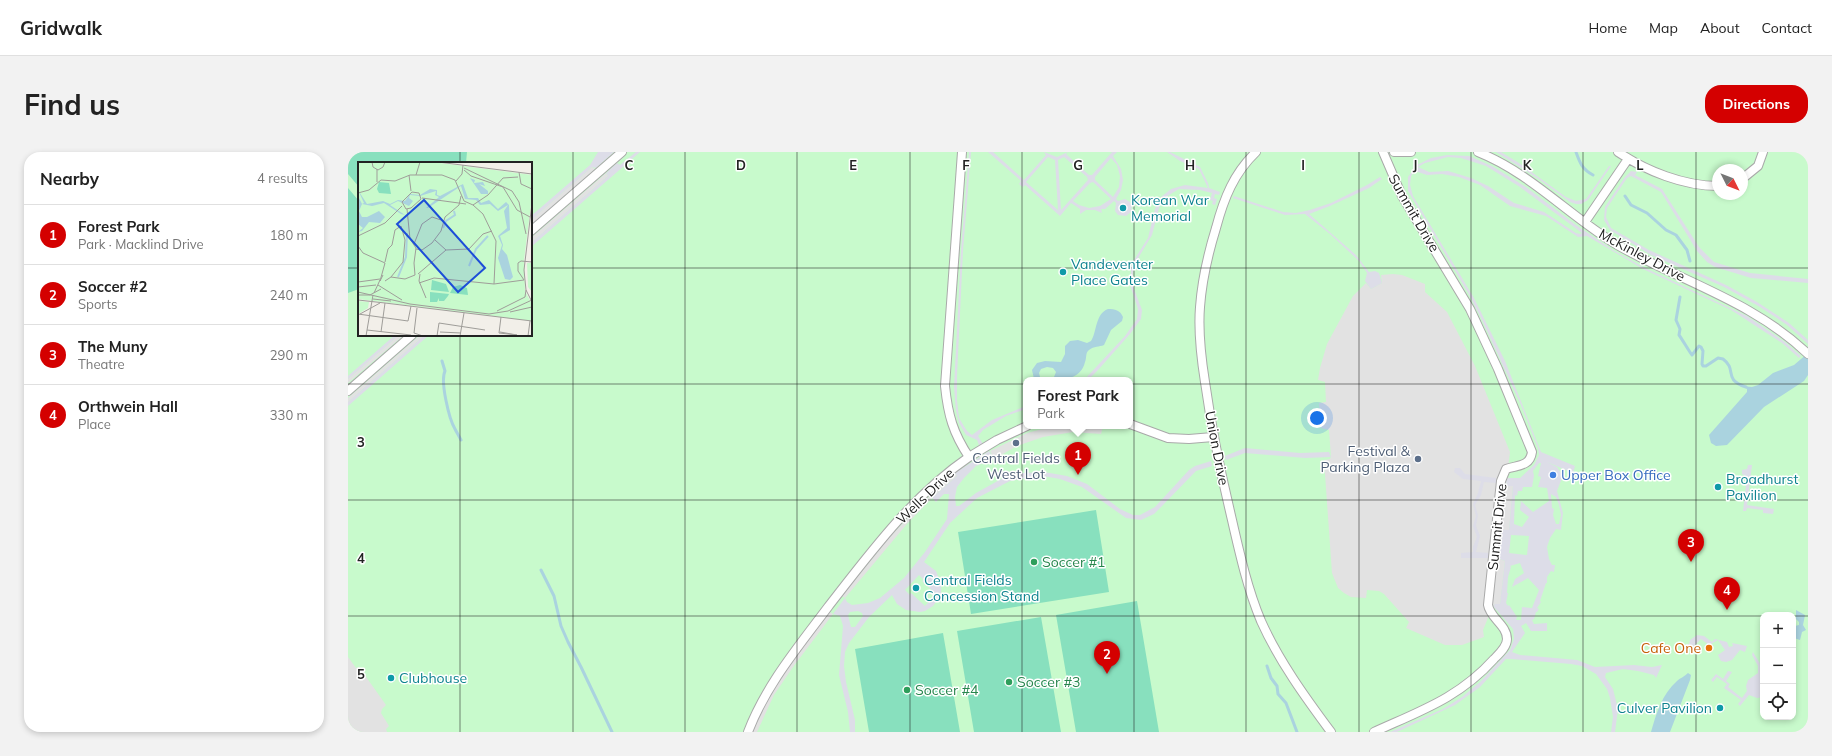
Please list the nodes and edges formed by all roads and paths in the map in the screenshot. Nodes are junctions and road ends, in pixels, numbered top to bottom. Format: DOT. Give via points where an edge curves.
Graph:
graph roads {
  1 [pos="622,152"];
  2 [pos="962,152"];
  3 [pos="1256,152"];
  4 [pos="1383,152"];
  5 [pos="1394,152"];
  6 [pos="1412,152"];
  7 [pos="1478,152"];
  8 [pos="1618,152"];
  9 [pos="1763,152"];
  10 [pos="1628,159"];
  11 [pos="1748,174"];
  12 [pos="1712,185"];
  13 [pos="1585,222"];
  14 [pos="532,230"];
  15 [pos="411,336"];
  16 [pos="1807,352"];
  17 [pos="348,391"];
  18 [pos="1133,425"];
  19 [pos="1023,428"];
  20 [pos="1213,437"];
  21 [pos="969,457"];
  22 [pos="748,732"];
  23 [pos="1331,732"];
  24 [pos="1374,732"];
  1 -- 14 [label="street"];
  2 -- 21 [label="street" via="945,386 950,420 959,442"];
  3 -- 20 [label="street, Union Drive" via="1241,168 1230,187 1204,276 1200,334"];
  4 -- 24 [label="street, Summit Drive" via="1402,196 1470,309 1532,452 1523,465 1506,470 1501,481 1488,604 1491,613 1506,634 1505,646 1480,673 1448,698"];
  5 -- 6 [label="street"];
  7 -- 13 [label="street, McKinley Drive" via="1523,177"];
  8 -- 10 [label="street"];
  9 -- 11 [label="street" via="1758,166"];
  10 -- 12 [label="street" via="1672,178"];
  10 -- 13 [label="street"];
  13 -- 16 [label="street, McKinley Drive" via="1619,245 1749,310"];
  15 -- 17 [label="street"];
  18 -- 20 [label="street" via="1168,438"];
  19 -- 21 [label="street, Wells Drive"];
  20 -- 23 [label="street, Union Drive" via="1254,603 1280,657"];
  21 -- 22 [label="street, Wells Drive" via="924,493 862,564 778,673"];
}
